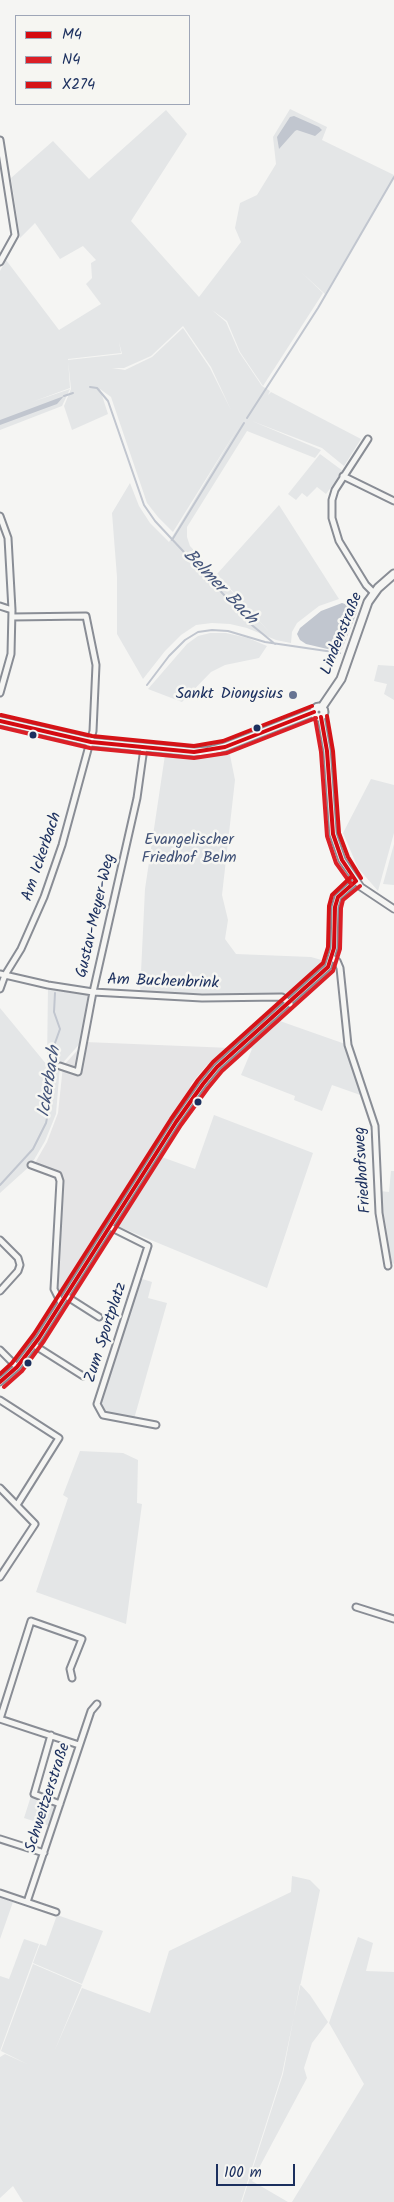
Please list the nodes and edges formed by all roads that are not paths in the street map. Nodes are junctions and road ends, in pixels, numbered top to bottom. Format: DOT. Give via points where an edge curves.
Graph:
graph roads {
  1 [pos="0,140"];
  2 [pos="0,262"];
  3 [pos="368,440"];
  4 [pos="343,476"];
  5 [pos="394,501"];
  6 [pos="0,516"];
  7 [pos="2,524"];
  8 [pos="394,574"];
  9 [pos="374,593"];
  10 [pos="0,606"];
  11 [pos="12,610"];
  12 [pos="12,617"];
  13 [pos="0,693"];
  14 [pos="318,714"];
  15 [pos="0,721"];
  16 [pos="91,742"];
  17 [pos="144,748"];
  18 [pos="356,881"];
  19 [pos="394,909"];
  20 [pos="332,958"];
  21 [pos="2,975"];
  22 [pos="0,989"];
  23 [pos="93,992"];
  24 [pos="290,1004"];
  25 [pos="60,1066"];
  26 [pos="31,1165"];
  27 [pos="110,1227"];
  28 [pos="0,1240"];
  29 [pos="388,1266"];
  30 [pos="0,1291"];
  31 [pos="66,1296"];
  32 [pos="61,1303"];
  33 [pos="99,1316"];
  34 [pos="34,1345"];
  35 [pos="0,1350"];
  36 [pos="17,1367"];
  37 [pos="83,1376"];
  38 [pos="0,1382"];
  39 [pos="0,1401"];
  40 [pos="156,1425"];
  41 [pos="0,1488"];
  42 [pos="17,1505"];
  43 [pos="0,1577"];
  44 [pos="356,1607"];
  45 [pos="394,1619"];
  46 [pos="72,1678"];
  47 [pos="97,1704"];
  48 [pos="0,1719"];
  49 [pos="51,1735"];
  50 [pos="79,1746"];
  51 [pos="60,1804"];
  52 [pos="0,1839"];
  53 [pos="44,1853"];
  54 [pos="0,1893"];
  55 [pos="27,1902"];
  56 [pos="56,1912"];
  1 -- 2 [label="street" via="15,235"];
  3 -- 4 [label="street"];
  4 -- 5 [label="street"];
  4 -- 9 [label="street" via="332,500 332,518 339,541"];
  6 -- 7 [label="street"];
  7 -- 11 [label="street" via="10,553"];
  8 -- 9 [label="main road, Lindenstraße"];
  9 -- 14 [label="main road, Lindenstraße" via="364,610 341,679 322,707 324,713"];
  10 -- 11 [label="street"];
  11 -- 12 [label="street"];
  12 -- 13 [label="street" via="11,654"];
  12 -- 16 [label="street, Am Ickerbach" via="86,616 96,665"];
  14 -- 17 [label="main road" via="209,751"];
  14 -- 18 [label="street" via="327,751 333,834 342,860"];
  15 -- 16 [label="main road"];
  16 -- 17 [label="main road"];
  16 -- 21 [label="street, Am Ickerbach" via="44,897 21,949"];
  17 -- 23 [label="street, Gustav-Meyer-Weg" via="137,798"];
  18 -- 19 [label="street"];
  18 -- 20 [label="street" via="338,897"];
  20 -- 24 [label="street" via="319,977"];
  20 -- 29 [label="street, Friedhofsweg" via="340,968 348,1045 376,1132 379,1213"];
  21 -- 22 [label="street, Am Ickerbach"];
  21 -- 23 [label="street, Am Buchenbrink"];
  23 -- 24 [label="street, Am Buchenbrink" via="202,998 282,998"];
  23 -- 25 [label="street, Gustav-Meyer-Weg" via="78,1072"];
  24 -- 27 [label="street" via="217,1067 203,1084"];
  26 -- 32 [label="street" via="58,1175 60,1181 54,1289"];
  27 -- 31 [label="street"];
  27 -- 40 [label="street, Zum Sportplatz" via="148,1246 97,1404 103,1415"];
  28 -- 30 [label="street" via="18,1258 20,1265"];
  31 -- 32 [label="street"];
  31 -- 33 [label="street"];
  32 -- 34 [label="street"];
  34 -- 36 [label="street"];
  34 -- 37 [label="street"];
  35 -- 36 [label="street"];
  36 -- 38 [label="street"];
  39 -- 42 [label="street" via="59,1438"];
  41 -- 42 [label="street"];
  42 -- 43 [label="street" via="35,1524"];
  44 -- 45 [label="street"];
  46 -- 48 [label="street" via="70,1669 82,1639 31,1621"];
  47 -- 50 [label="street, Schweitzerstraße" via="90,1711"];
  48 -- 49 [label="street"];
  49 -- 50 [label="street"];
  49 -- 51 [label="street" via="34,1794"];
  50 -- 51 [label="street, Schweitzerstraße"];
  51 -- 53 [label="street, Schweitzerstraße"];
  52 -- 53 [label="street"];
  53 -- 55 [label="street, Schweitzerstraße"];
  54 -- 55 [label="street"];
  55 -- 56 [label="street"];
}
